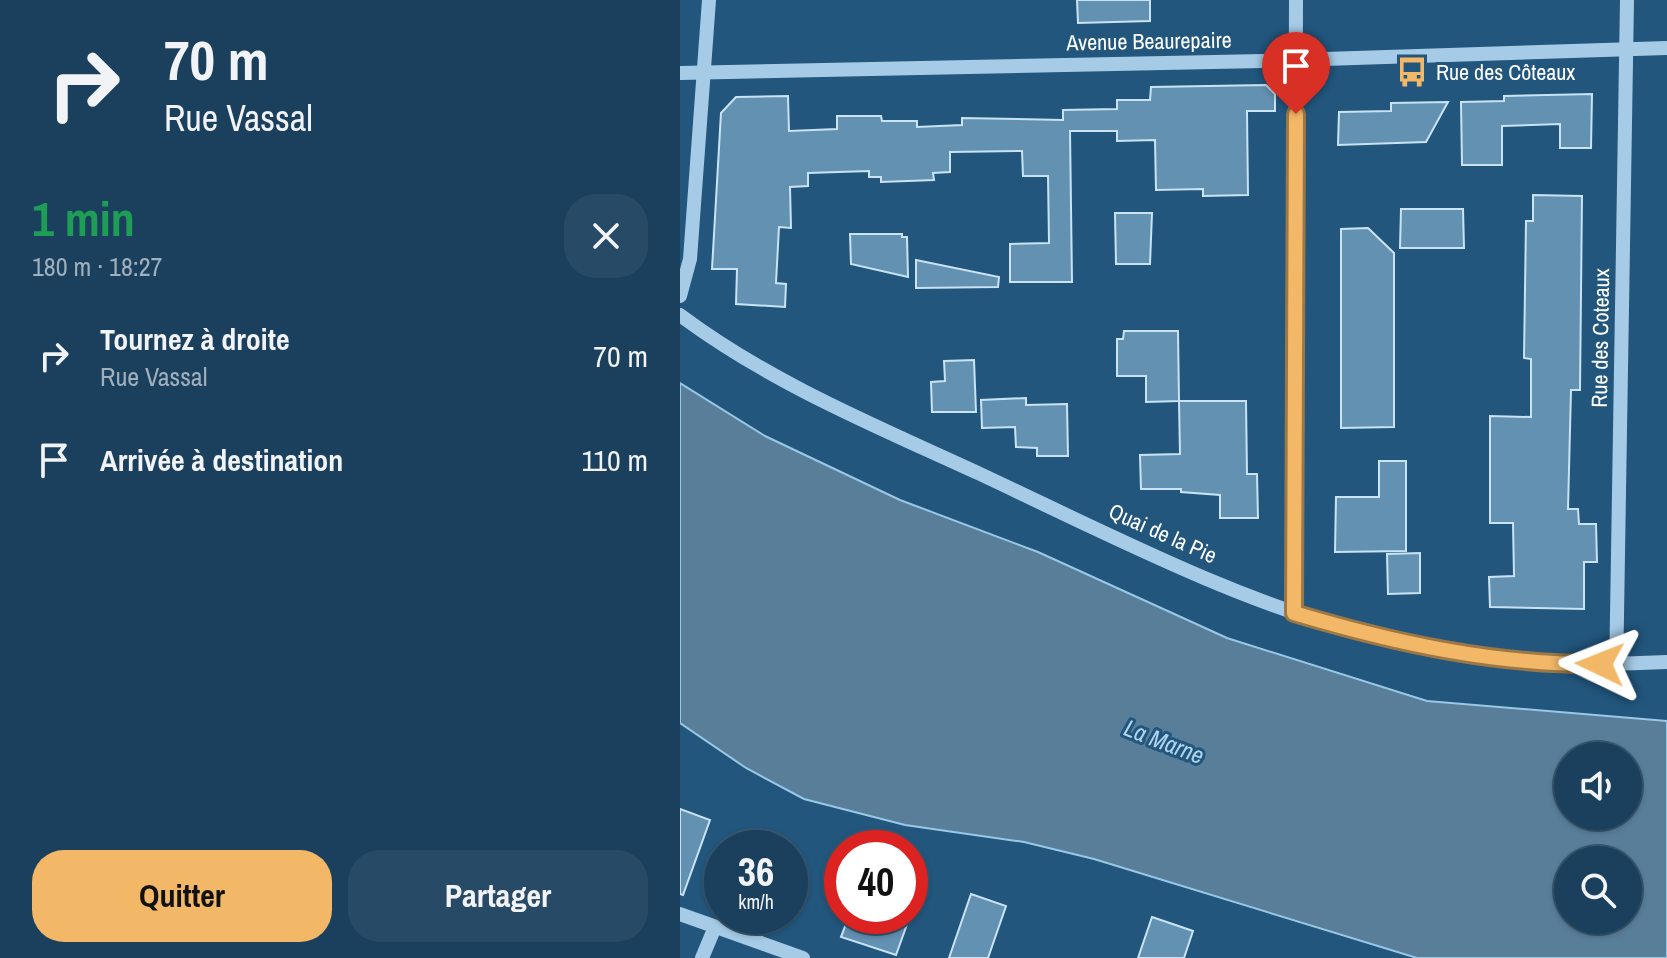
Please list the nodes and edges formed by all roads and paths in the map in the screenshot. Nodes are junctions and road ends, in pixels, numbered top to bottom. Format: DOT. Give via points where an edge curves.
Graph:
graph roads {
  1 [pos="709,0"];
  2 [pos="1296,0"];
  3 [pos="1627,0"];
  4 [pos="1667,48"];
  5 [pos="1626,49"];
  6 [pos="1296,58"];
  7 [pos="705,71"];
  8 [pos="680,73"];
  9 [pos="680,296"];
  10 [pos="680,315"];
  11 [pos="1294,613"];
  12 [pos="1667,662"];
  13 [pos="1616,670"];
  14 [pos="680,914"];
  15 [pos="704,923"];
  16 [pos="712,934"];
  17 [pos="735,934"];
  18 [pos="702,958"];
  19 [pos="803,958"];
  1 -- 7 [label="street"];
  2 -- 6 [label="street"];
  3 -- 5 [label="street, Rue des Coteaux"];
  4 -- 5 [label="street, Avenue Beaurepaire"];
  5 -- 6 [label="street, Avenue Beaurepaire"];
  5 -- 13 [label="street, Rue des Coteaux"];
  6 -- 7 [label="street, Avenue Beaurepaire"];
  6 -- 11 [label="street"];
  7 -- 8 [label="street, Avenue Beaurepaire"];
  7 -- 9 [label="street" via="690,259"];
  10 -- 11 [label="street, Quai de la Pie" via="816,398"];
  11 -- 13 [label="street, Quai de la Pie" via="1376,638 1485,658"];
  12 -- 13 [label="street, Quai de la Pie"];
  14 -- 15 [label="street"];
  16 -- 18 [label="street"];
  17 -- 19 [label="street"];
}
